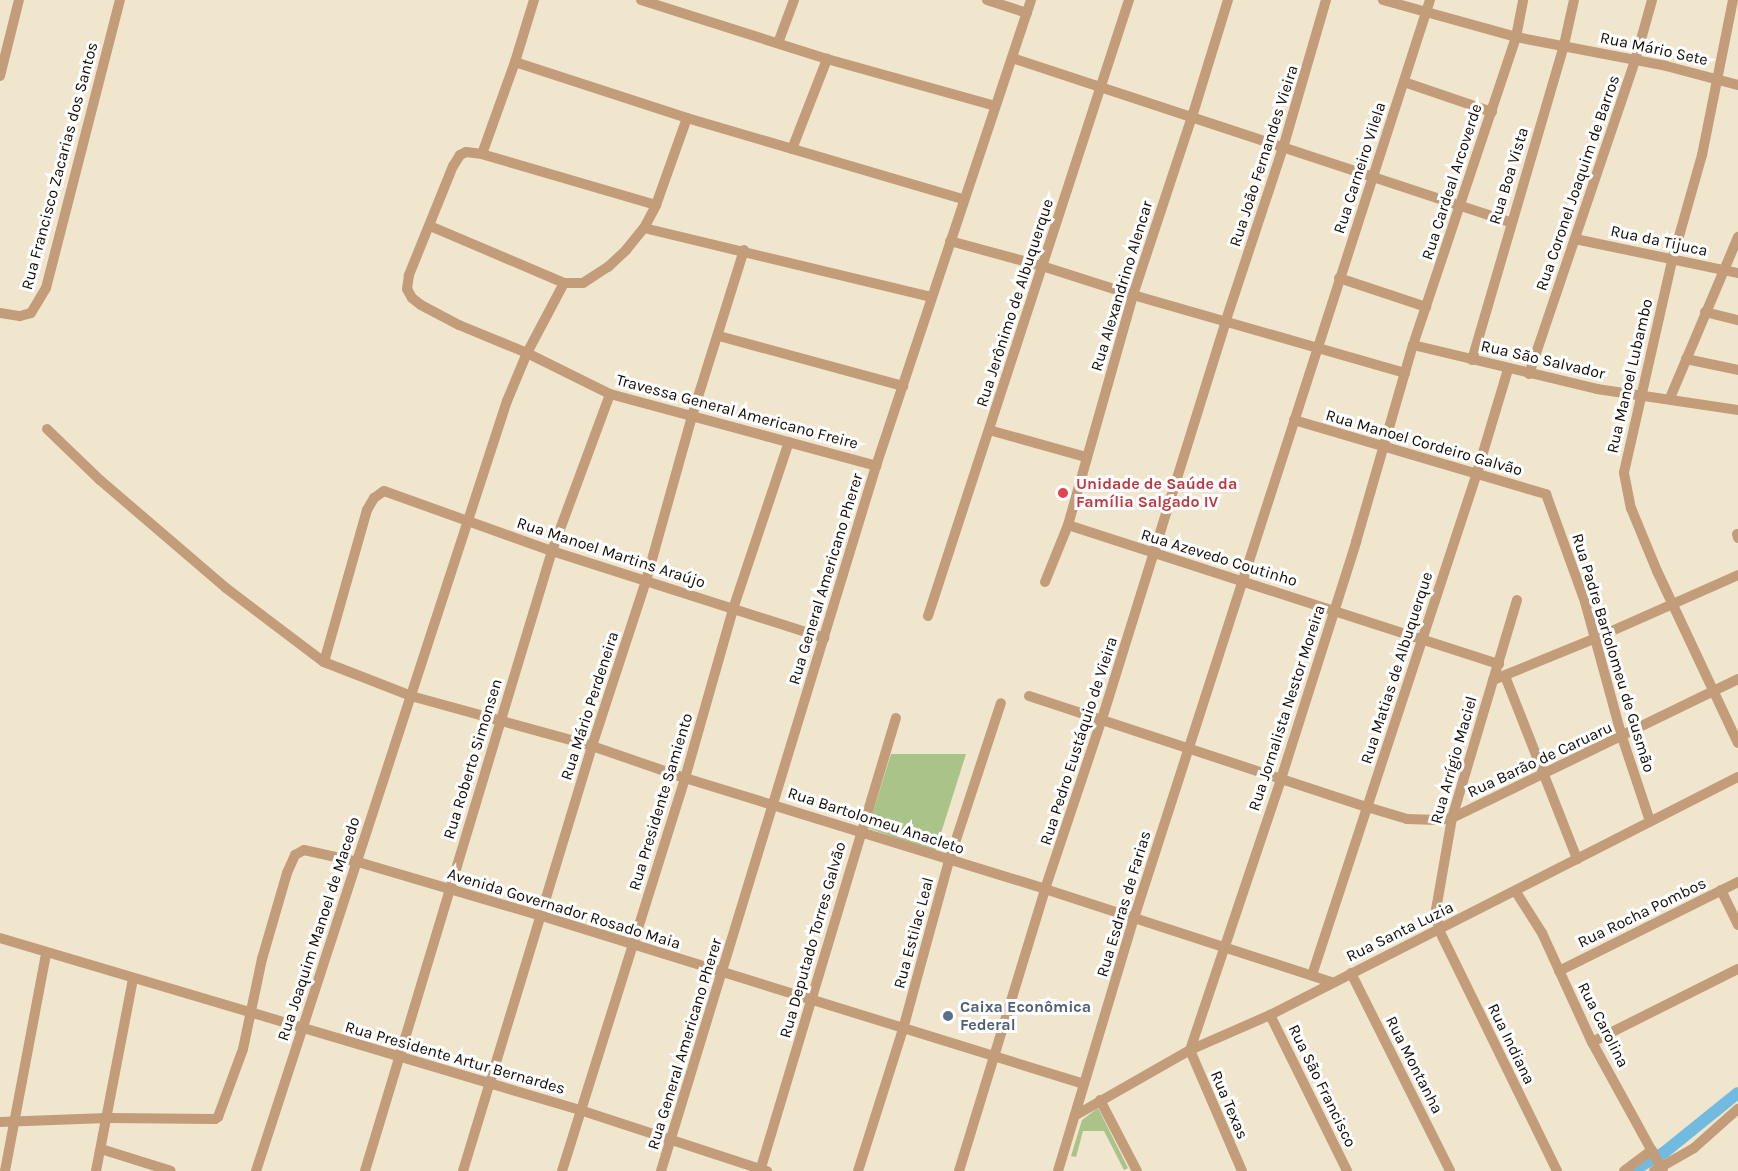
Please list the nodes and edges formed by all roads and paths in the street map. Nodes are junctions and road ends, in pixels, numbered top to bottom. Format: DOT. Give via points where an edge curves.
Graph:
graph roads {
  1 [pos="18,0"];
  2 [pos="120,0"];
  3 [pos="534,0"];
  4 [pos="641,0"];
  5 [pos="794,0"];
  6 [pos="987,0"];
  7 [pos="1031,0"];
  8 [pos="1129,0"];
  9 [pos="1228,0"];
  10 [pos="1326,0"];
  11 [pos="1383,0"];
  12 [pos="1431,0"];
  13 [pos="1523,0"];
  14 [pos="1574,0"];
  15 [pos="1652,0"];
  16 [pos="1733,0"];
  17 [pos="1428,12"];
  18 [pos="1027,13"];
  19 [pos="1516,37"];
  20 [pos="778,43"];
  21 [pos="1563,45"];
  22 [pos="1012,58"];
  23 [pos="827,59"];
  24 [pos="1635,61"];
  25 [pos="515,62"];
  26 [pos="0,76"];
  27 [pos="1719,79"];
  28 [pos="1404,82"];
  29 [pos="1738,85"];
  30 [pos="1100,87"];
  31 [pos="995,106"];
  32 [pos="1492,112"];
  33 [pos="1192,117"];
  34 [pos="687,118"];
  35 [pos="1283,148"];
  36 [pos="792,149"];
  37 [pos="482,154"];
  38 [pos="1372,178"];
  39 [pos="963,199"];
  40 [pos="656,205"];
  41 [pos="1460,207"];
  42 [pos="1510,222"];
  43 [pos="430,226"];
  44 [pos="644,228"];
  45 [pos="1738,237"];
  46 [pos="1575,238"];
  47 [pos="950,241"];
  48 [pos="744,250"];
  49 [pos="1672,261"];
  50 [pos="1042,266"];
  51 [pos="1724,270"];
  52 [pos="1738,273"];
  53 [pos="1340,278"];
  54 [pos="564,283"];
  55 [pos="1132,295"];
  56 [pos="932,297"];
  57 [pos="1426,307"];
  58 [pos="1705,312"];
  59 [pos="3,314"];
  60 [pos="1227,320"];
  61 [pos="1738,320"];
  62 [pos="718,336"];
  63 [pos="1413,345"];
  64 [pos="1317,346"];
  65 [pos="527,353"];
  66 [pos="1686,359"];
  67 [pos="1472,360"];
  68 [pos="1508,369"];
  69 [pos="1738,370"];
  70 [pos="1405,373"];
  71 [pos="1529,374"];
  72 [pos="903,386"];
  73 [pos="610,394"];
  74 [pos="1643,395"];
  75 [pos="1670,398"];
  76 [pos="1738,410"];
  77 [pos="692,416"];
  78 [pos="1294,420"];
  79 [pos="47,429"];
  80 [pos="989,430"];
  81 [pos="789,442"];
  82 [pos="1385,448"];
  83 [pos="1086,457"];
  84 [pos="876,466"];
  85 [pos="1476,476"];
  86 [pos="1546,494"];
  87 [pos="466,520"];
  88 [pos="1068,525"];
  89 [pos="552,551"];
  90 [pos="1154,554"];
  91 [pos="1738,575"];
  92 [pos="646,581"];
  93 [pos="1046,582"];
  94 [pos="1244,582"];
  95 [pos="1517,600"];
  96 [pos="1673,604"];
  97 [pos="733,609"];
  98 [pos="1334,610"];
  99 [pos="928,616"];
  100 [pos="824,638"];
  101 [pos="1596,638"];
  102 [pos="1421,639"];
  103 [pos="324,662"];
  104 [pos="1499,664"];
  105 [pos="1505,676"];
  106 [pos="1738,679"];
  107 [pos="1493,680"];
  108 [pos="1713,691"];
  109 [pos="411,696"];
  110 [pos="1029,696"];
  111 [pos="1001,703"];
  112 [pos="896,718"];
  113 [pos="1102,719"];
  114 [pos="501,720"];
  115 [pos="1622,737"];
  116 [pos="1738,743"];
  117 [pos="592,746"];
  118 [pos="1189,750"];
  119 [pos="1542,775"];
  120 [pos="1738,777"];
  121 [pos="686,778"];
  122 [pos="1281,779"];
  123 [pos="774,804"];
  124 [pos="1367,807"];
  125 [pos="1452,818"];
  126 [pos="1650,821"];
  127 [pos="861,831"];
  128 [pos="1578,859"];
  129 [pos="949,861"];
  130 [pos="358,862"];
  131 [pos="1738,882"];
  132 [pos="1045,889"];
  133 [pos="449,890"];
  134 [pos="1721,890"];
  135 [pos="1515,892"];
  136 [pos="542,916"];
  137 [pos="1134,918"];
  138 [pos="1738,925"];
  139 [pos="1438,930"];
  140 [pos="0,938"];
  141 [pos="632,945"];
  142 [pos="1224,947"];
  143 [pos="46,954"];
  144 [pos="1738,969"];
  145 [pos="1559,970"];
  146 [pos="722,973"];
  147 [pos="1351,974"];
  148 [pos="1312,975"];
  149 [pos="133,979"];
  150 [pos="1331,982"];
  151 [pos="812,1001"];
  152 [pos="251,1013"];
  153 [pos="1270,1015"];
  154 [pos="302,1027"];
  155 [pos="903,1029"];
  156 [pos="1593,1042"];
  157 [pos="1190,1050"];
  158 [pos="398,1057"];
  159 [pos="994,1058"];
  160 [pos="488,1084"];
  161 [pos="1084,1084"];
  162 [pos="1100,1100"];
  163 [pos="1738,1109"];
  164 [pos="580,1110"];
  165 [pos="1076,1115"];
  166 [pos="107,1118"];
  167 [pos="0,1122"];
  168 [pos="14,1124"];
  169 [pos="670,1141"];
  170 [pos="101,1149"];
  171 [pos="1657,1163"];
  172 [pos="763,1170"];
  173 [pos="5,1171"];
  174 [pos="96,1171"];
  175 [pos="171,1171"];
  176 [pos="256,1171"];
  177 [pos="365,1171"];
  178 [pos="463,1171"];
  179 [pos="562,1171"];
  180 [pos="661,1171"];
  181 [pos="858,1171"];
  182 [pos="958,1171"];
  183 [pos="1058,1171"];
  184 [pos="1137,1171"];
  185 [pos="1242,1171"];
  186 [pos="1347,1171"];
  187 [pos="1450,1171"];
  188 [pos="1557,1171"];
  189 [pos="1624,1171"];
  1 -- 26 [label="street"];
  2 -- 59 [label="street, Rua Francisco Zacarias dos Santos" via="46,288 31,313"];
  3 -- 25 [label="street"];
  4 -- 20 [label="street"];
  5 -- 20 [label="street"];
  6 -- 18 [label="street"];
  7 -- 18 [label="street, Rua General Americano Pherer"];
  8 -- 30 [label="street, Rua Jerônimo de Albuquerque"];
  9 -- 33 [label="street, Rua Alexandrino Alencar"];
  10 -- 35 [label="street, Rua João Fernandes Vieira"];
  11 -- 17 [label="street, Rua Mário Sete"];
  12 -- 17 [label="street, Rua Carneiro Vilela"];
  13 -- 19 [label="street, Rua Cardeal Arcoverde"];
  14 -- 21 [label="street, Rua Boa Vista"];
  15 -- 24 [label="street, Rua Coronel Joaquim de Barros"];
  16 -- 27 [label="street, Rua Manoel Lubambo"];
  17 -- 19 [label="street, Rua Mário Sete"];
  17 -- 28 [label="street, Rua Carneiro Vilela"];
  18 -- 22 [label="street, Rua General Americano Pherer"];
  19 -- 21 [label="street, Rua Mário Sete"];
  19 -- 32 [label="street, Rua Cardeal Arcoverde"];
  20 -- 23 [label="street"];
  21 -- 24 [label="street, Rua Mário Sete"];
  21 -- 42 [label="street, Rua Boa Vista"];
  22 -- 30 [label="street"];
  22 -- 31 [label="street, Rua General Americano Pherer"];
  23 -- 31 [label="street"];
  23 -- 36 [label="street"];
  24 -- 27 [label="street, Rua Mário Sete"];
  24 -- 46 [label="street, Rua Coronel Joaquim de Barros"];
  25 -- 34 [label="street"];
  25 -- 37 [label="street"];
  27 -- 29 [label="street, Rua Mário Sete"];
  27 -- 49 [label="street, Rua Manoel Lubambo"];
  28 -- 32 [label="street"];
  28 -- 38 [label="street, Rua Carneiro Vilela"];
  30 -- 33 [label="street"];
  30 -- 50 [label="street, Rua Jerônimo de Albuquerque"];
  31 -- 39 [label="street, Rua General Americano Pherer"];
  32 -- 41 [label="street, Rua Cardeal Arcoverde"];
  33 -- 35 [label="street"];
  33 -- 55 [label="street, Rua Alexandrino Alencar"];
  34 -- 36 [label="street"];
  34 -- 40 [label="street"];
  35 -- 38 [label="street"];
  35 -- 60 [label="street, Rua João Fernandes Vieira"];
  36 -- 39 [label="street"];
  37 -- 40 [label="street"];
  37 -- 43 [label="street" via="460,155"];
  38 -- 41 [label="street"];
  38 -- 53 [label="street, Rua Carneiro Vilela"];
  39 -- 47 [label="street, Rua General Americano Pherer"];
  40 -- 44 [label="street"];
  41 -- 42 [label="street"];
  41 -- 57 [label="street, Rua Cardeal Arcoverde"];
  42 -- 67 [label="street, Rua Boa Vista"];
  43 -- 54 [label="street"];
  43 -- 65 [label="street, Travessa General Americano Freire" via="407,289 421,305"];
  44 -- 48 [label="street"];
  44 -- 54 [label="street" via="626,250 591,279 575,285"];
  45 -- 51 [label="street"];
  46 -- 49 [label="street, Rua da Tijuca"];
  46 -- 71 [label="street, Rua Coronel Joaquim de Barros"];
  47 -- 50 [label="street"];
  47 -- 56 [label="street, Rua General Americano Pherer"];
  48 -- 56 [label="street"];
  48 -- 62 [label="street, Rua Mário Perdeneira"];
  49 -- 51 [label="street, Rua da Tijuca"];
  49 -- 74 [label="street, Rua Manoel Lubambo"];
  50 -- 55 [label="street"];
  50 -- 80 [label="street, Rua Jerônimo de Albuquerque"];
  51 -- 52 [label="street, Rua da Tijuca"];
  51 -- 58 [label="street"];
  53 -- 57 [label="street"];
  53 -- 64 [label="street, Rua Carneiro Vilela"];
  54 -- 65 [label="street, Rua Joaquim Manoel de Macedo"];
  55 -- 60 [label="street"];
  55 -- 83 [label="street, Rua Alexandrino Alencar"];
  56 -- 72 [label="street, Rua General Americano Pherer"];
  57 -- 63 [label="street, Rua Cardeal Arcoverde"];
  58 -- 61 [label="street"];
  58 -- 66 [label="street"];
  60 -- 64 [label="street"];
  60 -- 90 [label="street, Rua Pedro Eustáquio de Vieira"];
  62 -- 72 [label="street"];
  62 -- 77 [label="street, Rua Mário Perdeneira"];
  63 -- 67 [label="street, Rua São Salvador"];
  63 -- 70 [label="street, Rua Cardeal Arcoverde"];
  64 -- 70 [label="street"];
  64 -- 78 [label="street, Rua Carneiro Vilela"];
  65 -- 73 [label="street, Travessa General Americano Freire"];
  65 -- 87 [label="street, Rua Joaquim Manoel de Macedo"];
  66 -- 69 [label="street"];
  66 -- 75 [label="street"];
  67 -- 68 [label="street, Rua São Salvador"];
  68 -- 71 [label="street, Rua São Salvador"];
  68 -- 85 [label="street, Rua Matias de Albuquerque"];
  70 -- 82 [label="street, Rua Jornalista Nestor Moreira"];
  71 -- 74 [label="street, Rua São Salvador"];
  72 -- 84 [label="street, Rua General Americano Pherer"];
  73 -- 77 [label="street, Travessa General Americano Freire"];
  73 -- 89 [label="street, Rua Roberto Simonsen"];
  74 -- 75 [label="street, Rua São Salvador"];
  74 -- 96 [label="street, Rua Manoel Lubambo" via="1624,465 1625,489"];
  75 -- 76 [label="street, Rua São Salvador"];
  77 -- 81 [label="street, Travessa General Americano Freire"];
  77 -- 92 [label="street, Rua Mário Perdeneira"];
  78 -- 82 [label="street, Rua Manoel Cordeiro Galvão"];
  78 -- 94 [label="street, Rua Carneiro Vilela"];
  79 -- 103 [label="street, Rua Bartolomeu Anacleto" via="218,581"];
  80 -- 83 [label="street"];
  80 -- 99 [label="street, Rua Jerônimo de Albuquerque"];
  81 -- 84 [label="street, Travessa General Americano Freire"];
  81 -- 97 [label="street, Rua Presidente Samiento"];
  82 -- 85 [label="street, Rua Manoel Cordeiro Galvão"];
  82 -- 98 [label="street, Rua Jornalista Nestor Moreira"];
  83 -- 88 [label="street, Rua Alexandrino Alencar"];
  84 -- 100 [label="street, Rua General Americano Pherer"];
  85 -- 86 [label="street, Rua Manoel Cordeiro Galvão"];
  85 -- 102 [label="street, Rua Matias de Albuquerque"];
  86 -- 101 [label="street, Rua Padre Bartolomeu de Gusmão"];
  87 -- 89 [label="street, Rua Manoel Martins Araújo"];
  87 -- 103 [label="street, Rua Manoel Martins Araújo" via="391,492 379,493 367,510"];
  87 -- 109 [label="street, Rua Joaquim Manoel de Macedo"];
  88 -- 90 [label="street, Rua Azevedo Coutinho"];
  88 -- 93 [label="street, Rua Alexandrino Alencar"];
  89 -- 92 [label="street, Rua Manoel Martins Araújo"];
  89 -- 114 [label="street, Rua Roberto Simonsen"];
  90 -- 94 [label="street, Rua Azevedo Coutinho"];
  90 -- 113 [label="street, Rua Pedro Eustáquio de Vieira"];
  91 -- 96 [label="street"];
  92 -- 97 [label="street, Rua Manoel Martins Araújo"];
  92 -- 117 [label="street, Rua Mário Perdeneira"];
  94 -- 98 [label="street, Rua Azevedo Coutinho"];
  94 -- 118 [label="street, Rua Esdras de Farias"];
  95 -- 104 [label="street, Rua Arrígio Maciel"];
  96 -- 101 [label="street"];
  96 -- 108 [label="street, Rua Manoel Lubambo"];
  97 -- 100 [label="street, Rua Manoel Martins Araújo"];
  97 -- 121 [label="street, Rua Presidente Samiento"];
  98 -- 102 [label="street, Rua Azevedo Coutinho"];
  98 -- 122 [label="street, Rua Jornalista Nestor Moreira"];
  100 -- 123 [label="street, Rua General Americano Pherer"];
  101 -- 105 [label="street"];
  101 -- 115 [label="street, Rua Padre Bartolomeu de Gusmão"];
  102 -- 104 [label="street, Rua Azevedo Coutinho"];
  102 -- 124 [label="street, Rua Matias de Albuquerque"];
  103 -- 109 [label="street, Rua Bartolomeu Anacleto"];
  104 -- 107 [label="street, Rua Arrígio Maciel"];
  105 -- 107 [label="street"];
  105 -- 119 [label="street"];
  106 -- 108 [label="street, Rua Barão de Caruaru"];
  107 -- 125 [label="street, Rua Arrígio Maciel"];
  108 -- 115 [label="street, Rua Barão de Caruaru"];
  108 -- 116 [label="street, Rua Manoel Lubambo"];
  109 -- 114 [label="street, Rua Bartolomeu Anacleto"];
  109 -- 130 [label="street, Rua Joaquim Manoel de Macedo"];
  110 -- 113 [label="street"];
  111 -- 129 [label="street, Rua Estilac Leal"];
  112 -- 127 [label="street, Rua Deputado Torres Galvão"];
  113 -- 118 [label="street"];
  113 -- 132 [label="street, Rua Pedro Eustáquio de Vieira"];
  114 -- 117 [label="street, Rua Bartolomeu Anacleto"];
  114 -- 133 [label="street, Rua Roberto Simonsen"];
  115 -- 119 [label="street, Rua Barão de Caruaru"];
  115 -- 126 [label="street, Rua Padre Bartolomeu de Gusmão"];
  117 -- 121 [label="street, Rua Bartolomeu Anacleto"];
  117 -- 136 [label="street, Rua Mário Perdeneira"];
  118 -- 122 [label="street"];
  118 -- 137 [label="street, Rua Esdras de Farias"];
  119 -- 125 [label="street, Rua Barão de Caruaru"];
  119 -- 128 [label="street"];
  120 -- 126 [label="street, Rua Santa Luzia"];
  121 -- 123 [label="street, Rua Bartolomeu Anacleto"];
  121 -- 141 [label="street, Rua Presidente Samiento"];
  122 -- 124 [label="street"];
  122 -- 142 [label="street, Rua Jornalista Nestor Moreira"];
  123 -- 127 [label="street, Rua Bartolomeu Anacleto"];
  123 -- 146 [label="street, Rua General Americano Pherer"];
  124 -- 125 [label="street" via="1407,819"];
  124 -- 148 [label="street, Rua Matias de Albuquerque"];
  125 -- 139 [label="street, Rua Arrígio Maciel" via="1438,888"];
  126 -- 128 [label="street, Rua Santa Luzia"];
  127 -- 129 [label="street, Rua Bartolomeu Anacleto"];
  127 -- 151 [label="street, Rua Deputado Torres Galvão"];
  128 -- 135 [label="street, Rua Santa Luzia"];
  129 -- 132 [label="street, Rua Bartolomeu Anacleto"];
  129 -- 155 [label="street, Rua Estilac Leal"];
  130 -- 133 [label="street, Avenida Governador Rosado Maia"];
  130 -- 152 [label="street, Avenida Governador Rosado Maia" via="304,850 295,855 262,959"];
  130 -- 154 [label="street, Rua Joaquim Manoel de Macedo"];
  131 -- 134 [label="street, Rua Rocha Pombos"];
  132 -- 137 [label="street, Rua Bartolomeu Anacleto"];
  132 -- 159 [label="street, Rua Pedro Eustáquio de Vieira"];
  133 -- 136 [label="street, Avenida Governador Rosado Maia"];
  133 -- 158 [label="street, Rua Roberto Simonsen"];
  134 -- 138 [label="street"];
  134 -- 145 [label="street, Rua Rocha Pombos"];
  135 -- 139 [label="street, Rua Santa Luzia"];
  135 -- 145 [label="street, Rua Carolina" via="1542,933"];
  136 -- 141 [label="street, Avenida Governador Rosado Maia"];
  136 -- 160 [label="street, Rua Mário Perdeneira"];
  137 -- 142 [label="street, Rua Bartolomeu Anacleto"];
  137 -- 161 [label="street, Rua Esdras de Farias"];
  139 -- 147 [label="street, Rua Santa Luzia"];
  139 -- 188 [label="street, Rua Indiana"];
  140 -- 143 [label="street, Rua Presidente Artur Bernardes"];
  141 -- 146 [label="street, Avenida Governador Rosado Maia"];
  141 -- 164 [label="street, Rua Presidente Samiento"];
  142 -- 148 [label="street, Rua Bartolomeu Anacleto"];
  142 -- 157 [label="street, Rua Jornalista Nestor Moreira"];
  143 -- 149 [label="street, Rua Presidente Artur Bernardes"];
  143 -- 168 [label="street"];
  144 -- 156 [label="street"];
  145 -- 156 [label="street, Rua Carolina"];
  146 -- 151 [label="street, Avenida Governador Rosado Maia"];
  146 -- 169 [label="street, Rua General Americano Pherer"];
  147 -- 150 [label="street, Rua Santa Luzia"];
  147 -- 187 [label="street, Rua Montanha"];
  148 -- 150 [label="street, Rua Bartolomeu Anacleto"];
  149 -- 152 [label="street, Rua Presidente Artur Bernardes"];
  149 -- 166 [label="street"];
  150 -- 153 [label="street, Rua Santa Luzia"];
  151 -- 155 [label="street, Avenida Governador Rosado Maia"];
  151 -- 172 [label="street, Rua Deputado Torres Galvão"];
  152 -- 154 [label="street, Rua Presidente Artur Bernardes"];
  152 -- 166 [label="street" via="243,1049 218,1117"];
  153 -- 157 [label="street, Rua Santa Luzia"];
  153 -- 186 [label="street, Rua São Francisco"];
  154 -- 158 [label="street, Rua Presidente Artur Bernardes"];
  154 -- 176 [label="street, Rua Joaquim Manoel de Macedo"];
  155 -- 159 [label="street, Avenida Governador Rosado Maia"];
  155 -- 181 [label="street, Rua Estilac Leal"];
  156 -- 171 [label="street, Rua Carolina"];
  157 -- 162 [label="street, Rua Santa Luzia"];
  157 -- 185 [label="street, Rua Texas"];
  158 -- 160 [label="street, Rua Presidente Artur Bernardes"];
  158 -- 177 [label="street, Rua Roberto Simonsen"];
  159 -- 161 [label="street, Avenida Governador Rosado Maia"];
  159 -- 182 [label="street, Rua Pedro Eustáquio de Vieira"];
  160 -- 164 [label="street, Rua Presidente Artur Bernardes"];
  160 -- 178 [label="street, Rua Mário Perdeneira"];
  161 -- 165 [label="street, Rua Esdras de Farias"];
  162 -- 165 [label="street, Rua Santa Luzia"];
  162 -- 184 [label="street"];
  163 -- 171 [label="street" via="1694,1148"];
  164 -- 169 [label="street, Rua Presidente Artur Bernardes"];
  164 -- 179 [label="street, Rua Presidente Samiento"];
  165 -- 183 [label="street, Rua Esdras de Farias"];
  166 -- 168 [label="street"];
  166 -- 170 [label="street"];
  167 -- 168 [label="street"];
  168 -- 173 [label="street"];
  169 -- 172 [label="street, Rua Presidente Artur Bernardes"];
  169 -- 180 [label="street, Rua General Americano Pherer"];
  170 -- 174 [label="street"];
  170 -- 175 [label="street"];
  171 -- 189 [label="street"];
}
